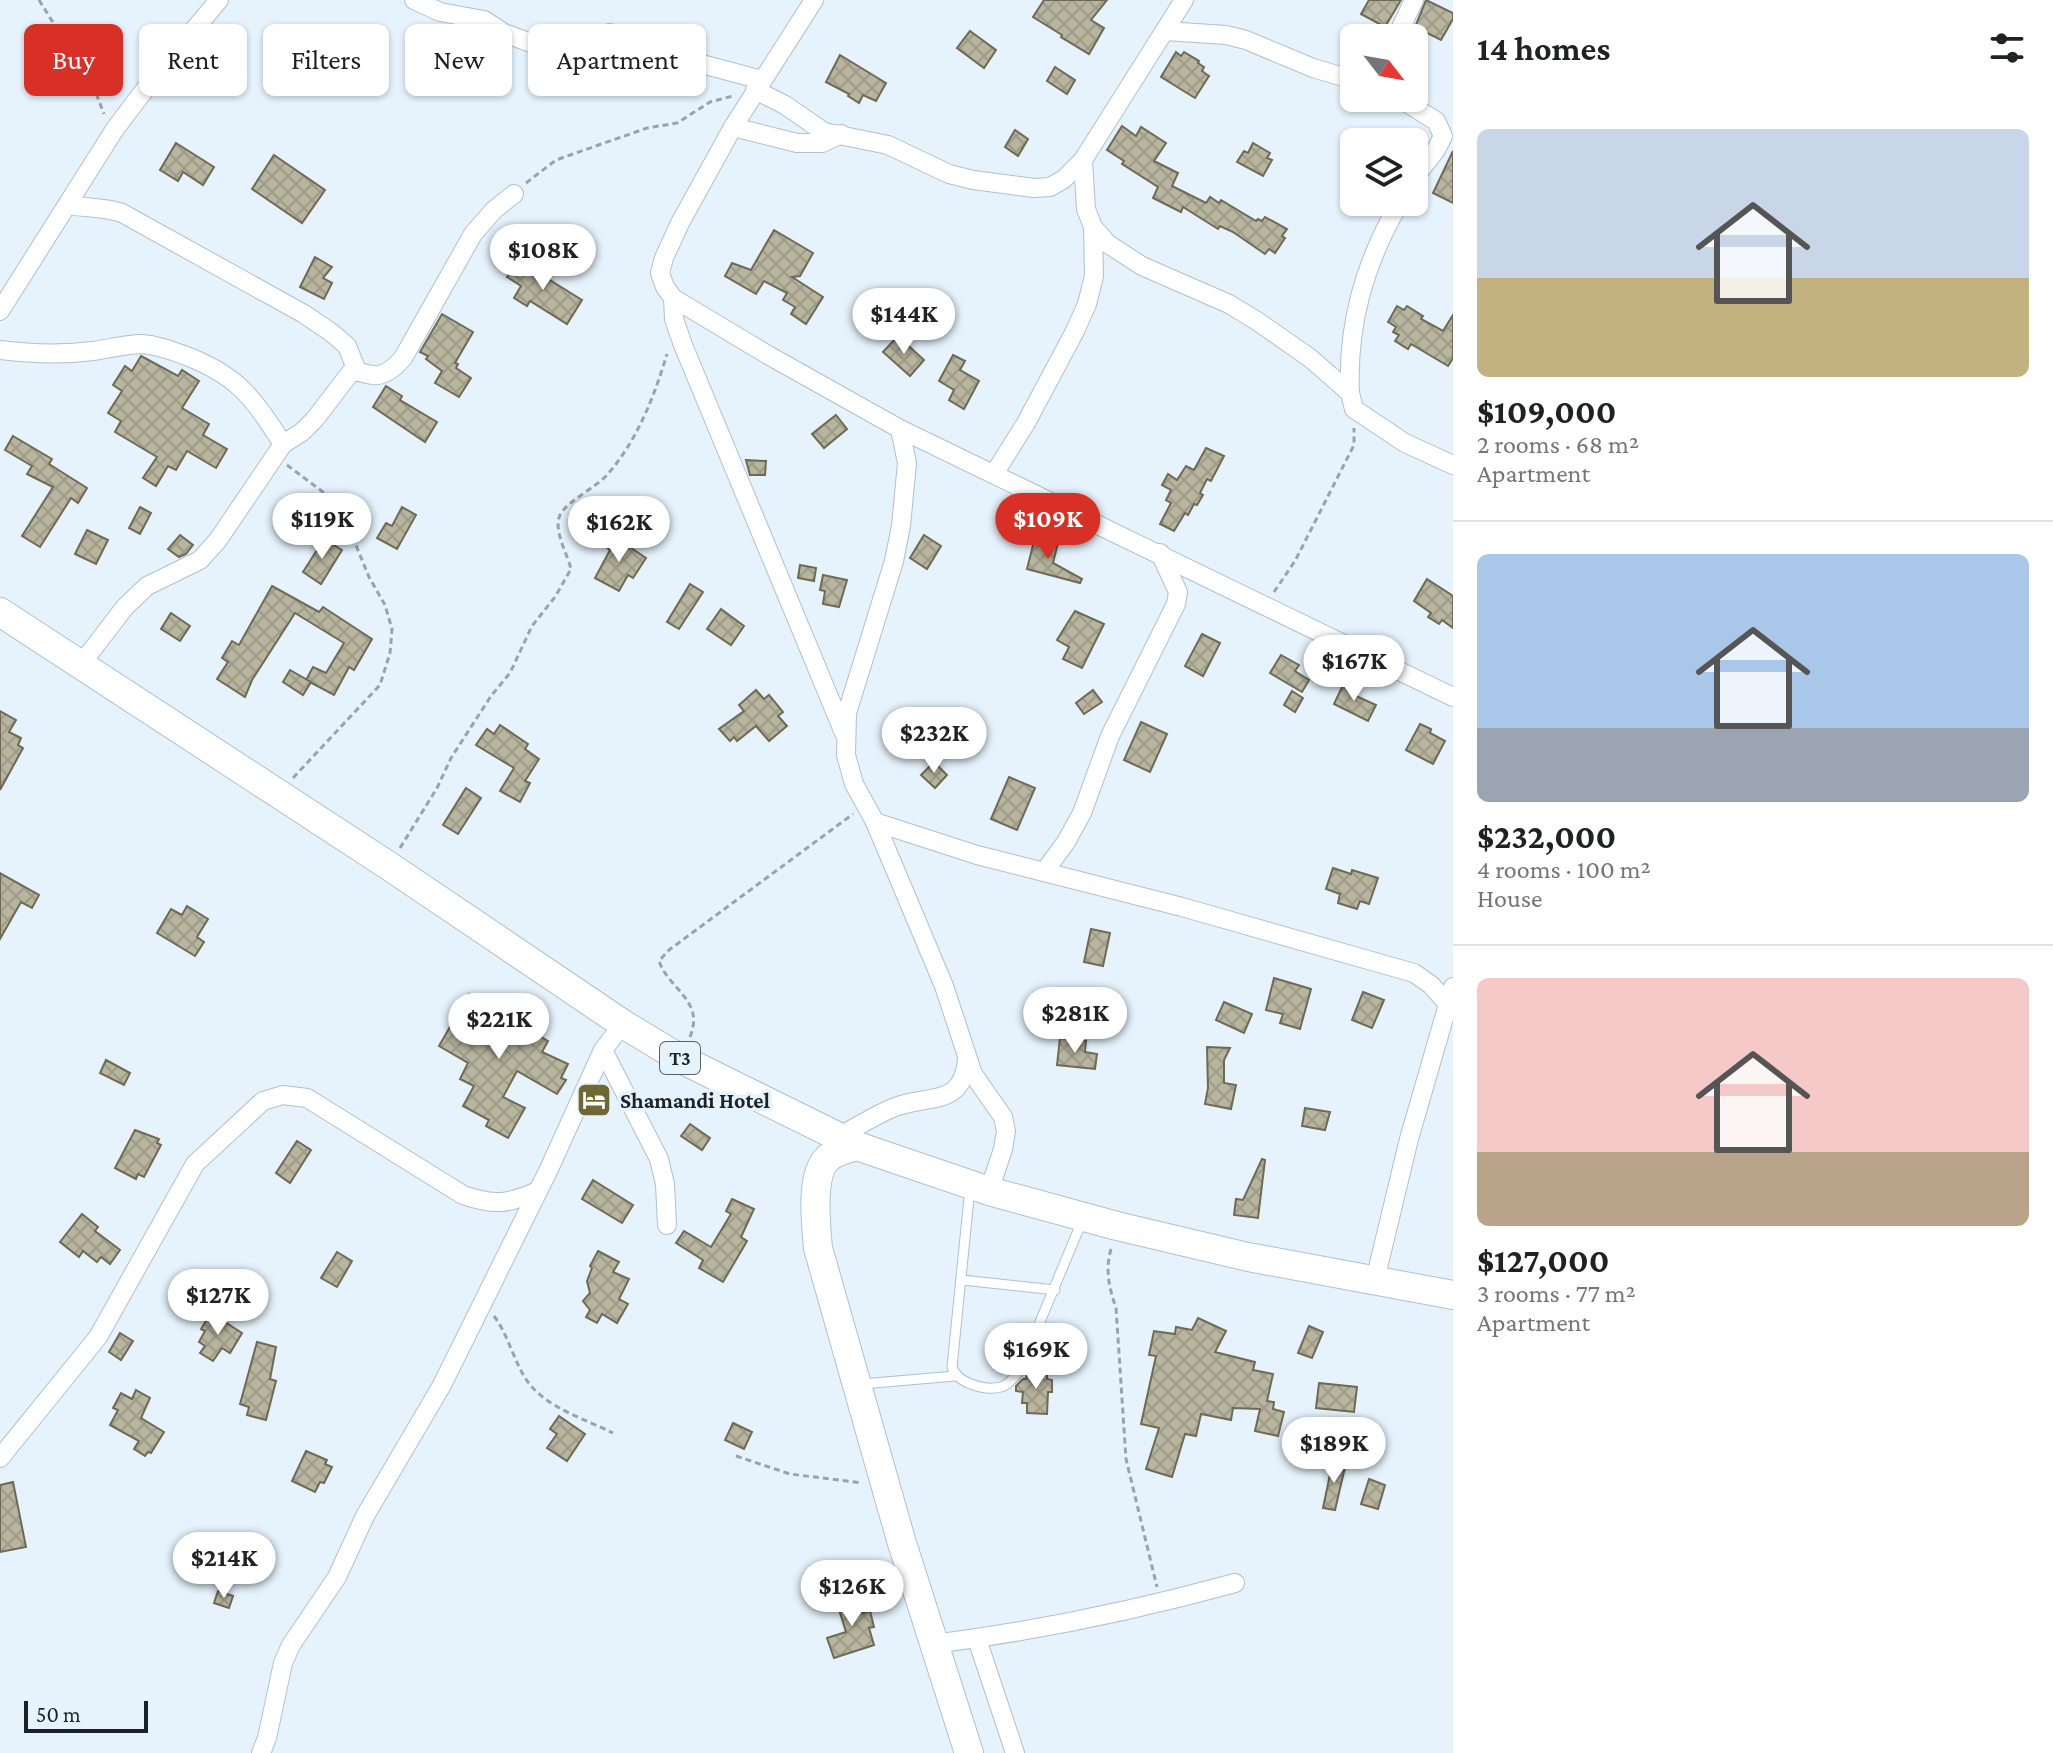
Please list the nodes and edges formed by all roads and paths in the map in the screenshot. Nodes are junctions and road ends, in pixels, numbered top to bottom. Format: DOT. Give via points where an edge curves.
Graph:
graph roads {
  1 [pos="39,0"];
  2 [pos="219,0"];
  3 [pos="414,0"];
  4 [pos="792,0"];
  5 [pos="814,0"];
  6 [pos="1184,0"];
  7 [pos="1414,0"];
  8 [pos="801,22"];
  9 [pos="1403,24"];
  10 [pos="1165,31"];
  11 [pos="1340,76"];
  12 [pos="756,89"];
  13 [pos="1422,112"];
  14 [pos="733,127"];
  15 [pos="115,129"];
  16 [pos="841,134"];
  17 [pos="1448,139"];
  18 [pos="1083,160"];
  19 [pos="1428,160"];
  20 [pos="514,194"];
  21 [pos="68,205"];
  22 [pos="1393,216"];
  23 [pos="1093,227"];
  24 [pos="673,298"];
  25 [pos="0,311"];
  26 [pos="674,319"];
  27 [pos="0,350"];
  28 [pos="357,371"];
  29 [pos="1352,401"];
  30 [pos="900,429"];
  31 [pos="281,447"];
  32 [pos="1453,465"];
  33 [pos="994,474"];
  34 [pos="1160,553"];
  35 [pos="1265,605"];
  36 [pos="0,612"];
  37 [pos="82,663"];
  38 [pos="1453,697"];
  39 [pos="845,736"];
  40 [pos="278,793"];
  41 [pos="865,805"];
  42 [pos="875,822"];
  43 [pos="389,866"];
  44 [pos="1044,872"];
  45 [pos="1450,996"];
  46 [pos="623,1024"];
  47 [pos="603,1050"];
  48 [pos="681,1059"];
  49 [pos="967,1060"];
  50 [pos="848,1142"];
  51 [pos="980,1188"];
  52 [pos="538,1191"];
  53 [pos="1084,1217"];
  54 [pos="667,1225"];
  55 [pos="1117,1226"];
  56 [pos="962,1280"];
  57 [pos="1375,1280"];
  58 [pos="1055,1290"];
  59 [pos="1453,1295"];
  60 [pos="485,1303"];
  61 [pos="955,1376"];
  62 [pos="859,1385"];
  63 [pos="613,1433"];
  64 [pos="736,1456"];
  65 [pos="0,1458"];
  66 [pos="885,1485"];
  67 [pos="1235,1583"];
  68 [pos="1161,1603"];
  69 [pos="977,1639"];
  70 [pos="934,1644"];
  71 [pos="261,1753"];
  72 [pos="969,1753"];
  73 [pos="1015,1753"];
  1 -- 15 [label="path"];
  2 -- 15 [label="street"];
  3 -- 12 [label="street" via="440,12 484,20 539,46 556,48 610,33"];
  4 -- 8 [label="street"];
  5 -- 8 [label="street"];
  6 -- 10 [label="street"];
  7 -- 9 [label="street"];
  8 -- 12 [label="street"];
  10 -- 11 [label="street" via="1246,40"];
  10 -- 18 [label="street"];
  12 -- 14 [label="street"];
  12 -- 16 [label="street" via="824,132"];
  12 -- 20 [label="path" via="710,102 677,123 556,160"];
  13 -- 17 [label="street"];
  14 -- 16 [label="street" via="810,144"];
  14 -- 24 [label="street" via="664,258 660,273"];
  15 -- 21 [label="street"];
  16 -- 18 [label="street" via="888,145 949,174 1034,188 1050,187"];
  17 -- 19 [label="street"];
  18 -- 23 [label="street" via="1086,209"];
  20 -- 28 [label="street" via="473,234 403,358 375,376"];
  21 -- 25 [label="street"];
  21 -- 28 [label="street" via="122,213 304,314 341,339"];
  22 -- 29 [label="street" via="1364,282 1349,360"];
  23 -- 29 [label="street" via="1123,255 1257,321 1310,358"];
  23 -- 33 [label="street" via="1094,276 1087,304"];
  24 -- 26 [label="street"];
  24 -- 30 [label="street"];
  26 -- 39 [label="street"];
  26 -- 43 [label="path" via="658,382 635,435 607,475 561,512 557,527 571,569"];
  27 -- 31 [label="street" via="42,354 158,346 235,381 257,405"];
  28 -- 31 [label="street" via="302,432"];
  29 -- 32 [label="street" via="1405,443"];
  29 -- 35 [label="path" via="1354,445 1295,561"];
  30 -- 33 [label="street"];
  30 -- 39 [label="street" via="907,463 901,526"];
  31 -- 37 [label="street" via="200,560 147,586"];
  31 -- 40 [label="path" via="285,463 339,504 392,629 380,685"];
  33 -- 34 [label="street"];
  34 -- 35 [label="street"];
  34 -- 44 [label="street" via="1178,592 1176,604 1110,736 1082,813"];
  35 -- 38 [label="street"];
  36 -- 37 [label="main road, T3"];
  37 -- 40 [label="main road, T3"];
  39 -- 41 [label="street" via="849,770"];
  40 -- 43 [label="main road, T3"];
  41 -- 42 [label="street"];
  41 -- 48 [label="path" via="659,961 663,974 694,1012 694,1029"];
  42 -- 44 [label="street"];
  42 -- 49 [label="street" via="944,986"];
  43 -- 46 [label="main road, T3"];
  44 -- 45 [label="street" via="1414,973"];
  45 -- 57 [label="street"];
  46 -- 47 [label="street"];
  46 -- 48 [label="main road, T3"];
  47 -- 52 [label="street"];
  47 -- 54 [label="street" via="659,1159"];
  48 -- 50 [label="main road, T3"];
  49 -- 50 [label="street" via="965,1075 948,1096 889,1109"];
  49 -- 51 [label="street" via="1003,1117 1006,1131 1003,1149"];
  50 -- 51 [label="main road, T3"];
  50 -- 62 [label="main road" via="820,1171 816,1225 823,1267"];
  51 -- 53 [label="main road, T3"];
  51 -- 56 [label="lane"];
  52 -- 60 [label="street"];
  52 -- 65 [label="street" via="502,1204 481,1201 463,1195 307,1098 283,1095 263,1101 195,1164 98,1337"];
  53 -- 55 [label="main road, T3"];
  53 -- 58 [label="lane"];
  55 -- 57 [label="main road, T3"];
  55 -- 68 [label="path" via="1107,1270 1116,1308 1126,1459"];
  56 -- 58 [label="lane"];
  56 -- 61 [label="lane"];
  57 -- 59 [label="main road, T3"];
  58 -- 61 [label="lane" via="1011,1382 1000,1388 967,1384"];
  60 -- 63 [label="path" via="536,1391"];
  60 -- 71 [label="street" via="365,1516 337,1577 291,1645"];
  61 -- 62 [label="lane"];
  62 -- 66 [label="main road"];
  64 -- 66 [label="path" via="790,1474"];
  66 -- 70 [label="main road"];
  67 -- 68 [label="street"];
  68 -- 69 [label="street"];
  69 -- 70 [label="street"];
  69 -- 73 [label="street"];
  70 -- 72 [label="main road"];
}
